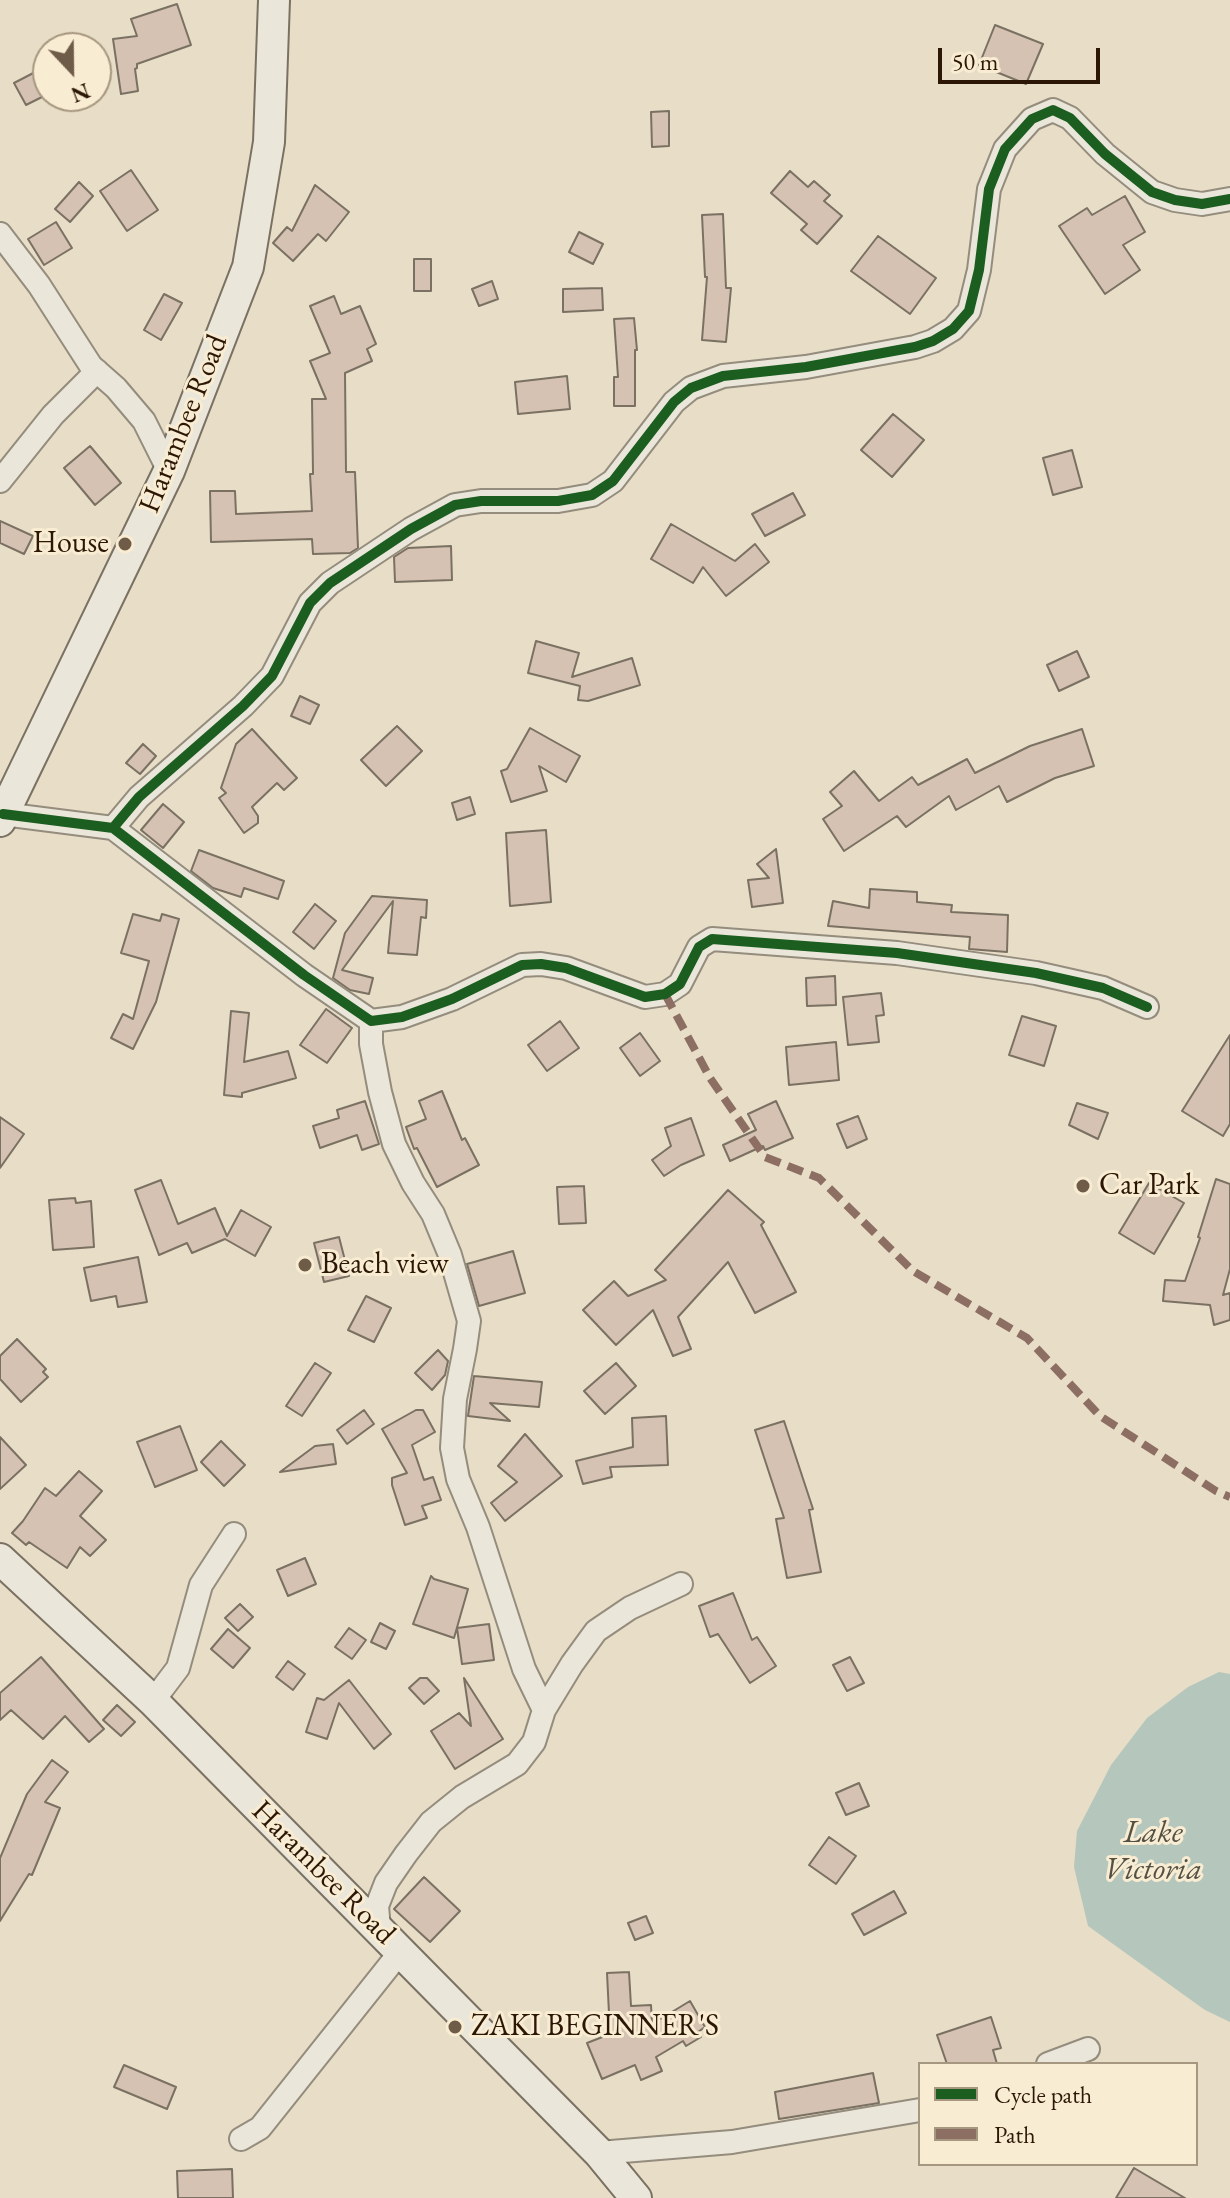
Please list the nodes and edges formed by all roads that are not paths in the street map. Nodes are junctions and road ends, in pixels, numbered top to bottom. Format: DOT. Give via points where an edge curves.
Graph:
graph roads {
  1 [pos="274,0"];
  2 [pos="1230,199"];
  3 [pos="0,234"];
  4 [pos="97,371"];
  5 [pos="169,471"];
  6 [pos="0,481"];
  7 [pos="2,817"];
  8 [pos="113,828"];
  9 [pos="1147,1007"];
  10 [pos="371,1021"];
  11 [pos="234,1534"];
  12 [pos="0,1559"];
  13 [pos="681,1584"];
  14 [pos="153,1701"];
  15 [pos="544,1710"];
  16 [pos="379,1929"];
  17 [pos="401,1951"];
  18 [pos="1088,2049"];
  19 [pos="1053,2062"];
  20 [pos="918,2110"];
  21 [pos="241,2139"];
  22 [pos="599,2153"];
  23 [pos="636,2198"];
  1 -- 5 [label="main road, Harambee Road" via="269,142 248,267"];
  2 -- 8 [label="street" via="1202,204 1152,192 1070,118 1053,110 1032,119 1005,149 989,189 969,311 953,329 915,347 723,376 691,388 674,402 613,481 592,495 455,505 411,529 330,583 310,603 272,676 139,797"];
  3 -- 4 [label="street"];
  4 -- 5 [label="street" via="144,421"];
  4 -- 6 [label="street"];
  5 -- 7 [label="main road, Harambee Road"];
  7 -- 8 [label="street"];
  8 -- 10 [label="street"];
  9 -- 10 [label="street" via="1103,988 1036,973 897,953 712,939 699,947 680,984 665,994 645,997 566,968 522,965 452,999 402,1017"];
  10 -- 15 [label="street" via="375,1068 394,1144 433,1214 469,1321 455,1399 452,1448 458,1479 524,1669"];
  11 -- 14 [label="street" via="201,1585 178,1668"];
  12 -- 14 [label="main road, Harambee Road"];
  13 -- 15 [label="street" via="596,1631"];
  14 -- 16 [label="main road, Harambee Road"];
  15 -- 16 [label="street" via="534,1742 517,1764 431,1822 406,1854 377,1906"];
  16 -- 17 [label="main road, Harambee Road"];
  17 -- 21 [label="street" via="260,2128"];
  17 -- 22 [label="main road, Harambee Road"];
  18 -- 19 [label="street"];
  20 -- 22 [label="street" via="732,2142"];
  22 -- 23 [label="main road, Harambee Road"];
}
